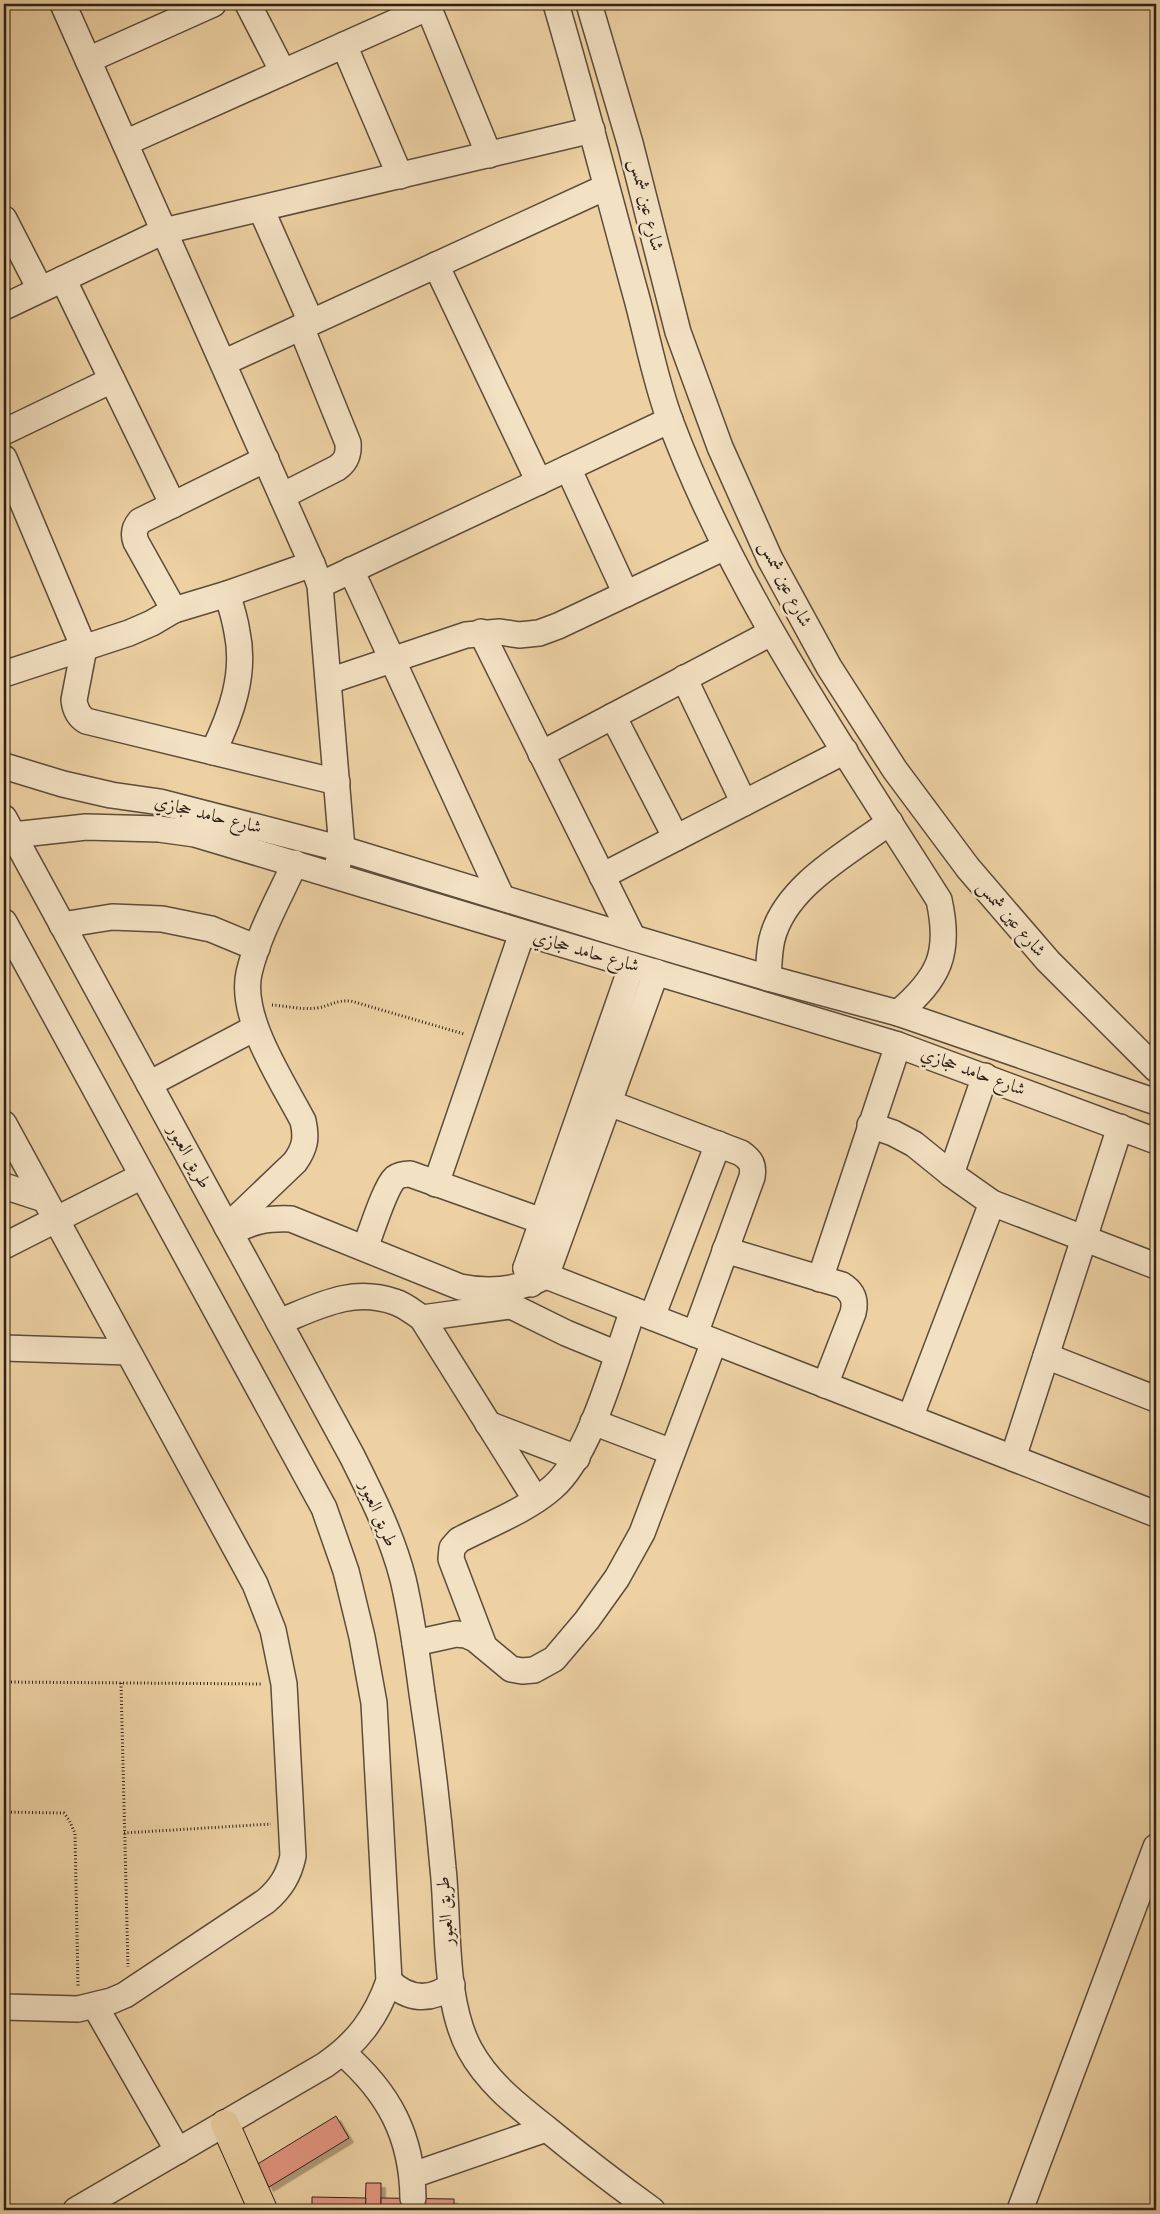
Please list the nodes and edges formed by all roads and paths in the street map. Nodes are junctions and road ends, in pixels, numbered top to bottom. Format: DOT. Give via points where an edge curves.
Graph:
graph roads {
  1 [pos="63,4"];
  2 [pos="213,4"];
  3 [pos="248,4"];
  4 [pos="556,4"];
  5 [pos="589,4"];
  6 [pos="428,5"];
  7 [pos="178,11"];
  8 [pos="344,45"];
  9 [pos="88,60"];
  10 [pos="283,72"];
  11 [pos="592,130"];
  12 [pos="125,143"];
  13 [pos="489,155"];
  14 [pos="400,176"];
  15 [pos="606,188"];
  16 [pos="261,209"];
  17 [pos="4,219"];
  18 [pos="164,230"];
  19 [pos="436,265"];
  20 [pos="63,278"];
  21 [pos="40,289"];
  22 [pos="4,306"];
  23 [pos="306,325"];
  24 [pos="223,363"];
  25 [pos="112,380"];
  26 [pos="670,420"];
  27 [pos="4,432"];
  28 [pos="4,458"];
  29 [pos="266,459"];
  30 [pos="568,468"];
  31 [pos="539,482"];
  32 [pos="282,496"];
  33 [pos="11,498"];
  34 [pos="173,505"];
  35 [pos="725,547"];
  36 [pos="351,570"];
  37 [pos="316,575"];
  38 [pos="227,594"];
  39 [pos="626,594"];
  40 [pos="174,610"];
  41 [pos="481,632"];
  42 [pos="771,633"];
  43 [pos="84,648"];
  44 [pos="393,660"];
  45 [pos="4,674"];
  46 [pos="684,678"];
  47 [pos="329,681"];
  48 [pos="613,716"];
  49 [pos="845,751"];
  50 [pos="213,752"];
  51 [pos="541,754"];
  52 [pos="4,766"];
  53 [pos="337,782"];
  54 [pos="744,803"];
  55 [pos="890,822"];
  56 [pos="7,830"];
  57 [pos="676,838"];
  58 [pos="342,849"];
  59 [pos="295,863"];
  60 [pos="334,875"];
  61 [pos="602,876"];
  62 [pos="501,896"];
  63 [pos="4,922"];
  64 [pos="62,925"];
  65 [pos="522,933"];
  66 [pos="633,938"];
  67 [pos="257,948"];
  68 [pos="632,964"];
  69 [pos="656,972"];
  70 [pos="768,978"];
  71 [pos="248,1002"];
  72 [pos="898,1013"];
  73 [pos="255,1028"];
  74 [pos="487,1040"];
  75 [pos="898,1045"];
  76 [pos="1156,1069"];
  77 [pos="985,1076"];
  78 [pos="149,1084"];
  79 [pos="599,1099"];
  80 [pos="1156,1102"];
  81 [pos="4,1124"];
  82 [pos="870,1125"];
  83 [pos="1120,1127"];
  84 [pos="1156,1141"];
  85 [pos="718,1144"];
  86 [pos="952,1174"];
  87 [pos="142,1176"];
  88 [pos="436,1184"];
  89 [pos="4,1186"];
  90 [pos="992,1203"];
  91 [pos="50,1209"];
  92 [pos="542,1221"];
  93 [pos="229,1230"];
  94 [pos="1083,1238"];
  95 [pos="4,1246"];
  96 [pos="365,1248"];
  97 [pos="725,1250"];
  98 [pos="1156,1266"];
  99 [pos="534,1276"];
  100 [pos="820,1278"];
  101 [pos="481,1291"];
  102 [pos="510,1306"];
  103 [pos="642,1313"];
  104 [pos="422,1318"];
  105 [pos="279,1322"];
  106 [pos="705,1338"];
  107 [pos="4,1348"];
  108 [pos="128,1352"];
  109 [pos="1046,1356"];
  110 [pos="613,1363"];
  111 [pos="825,1385"];
  112 [pos="1156,1399"];
  113 [pos="910,1418"];
  114 [pos="593,1422"];
  115 [pos="488,1424"];
  116 [pos="672,1452"];
  117 [pos="577,1458"];
  118 [pos="1013,1458"];
  119 [pos="536,1500"];
  120 [pos="1156,1514"];
  121 [pos="415,1642"];
  122 [pos="484,1646"];
  123 [pos="4,1682"];
  124 [pos="121,1683"];
  125 [pos="284,1684"];
  126 [pos="4,1812"];
  127 [pos="292,1823"];
  128 [pos="124,1833"];
  129 [pos="1156,1846"];
  130 [pos="389,1981"];
  131 [pos="452,1985"];
  132 [pos="129,1992"];
  133 [pos="4,2007"];
  134 [pos="87,2007"];
  135 [pos="343,2052"];
  136 [pos="225,2124"];
  137 [pos="546,2129"];
  138 [pos="178,2151"];
  139 [pos="76,2210"];
  140 [pos="263,2210"];
  141 [pos="652,2210"];
  142 [pos="1020,2210"];
  1 -- 9 [label="street"];
  2 -- 7 [label="street"];
  3 -- 10 [label="street"];
  4 -- 11 [label="street, شارع عين شمس"];
  5 -- 76 [label="street, شارع عين شمس" via="630,143 678,332 720,447 770,559 829,666 890,762 968,868 1048,961"];
  6 -- 8 [label="street"];
  6 -- 13 [label="street"];
  7 -- 9 [label="street"];
  8 -- 10 [label="street"];
  8 -- 14 [label="street"];
  9 -- 12 [label="street"];
  10 -- 12 [label="street"];
  11 -- 13 [label="street"];
  11 -- 15 [label="street, شارع عين شمس"];
  12 -- 18 [label="street"];
  13 -- 14 [label="street"];
  14 -- 16 [label="street"];
  15 -- 19 [label="street"];
  15 -- 26 [label="street, شارع عين شمس"];
  16 -- 18 [label="street"];
  16 -- 23 [label="street"];
  17 -- 21 [label="street"];
  18 -- 20 [label="street"];
  18 -- 24 [label="street"];
  19 -- 23 [label="street"];
  19 -- 31 [label="street"];
  20 -- 21 [label="street"];
  20 -- 25 [label="street"];
  21 -- 22 [label="street"];
  23 -- 24 [label="street"];
  23 -- 32 [label="street" via="349,451 337,468"];
  24 -- 29 [label="street"];
  25 -- 27 [label="street"];
  25 -- 34 [label="street"];
  26 -- 30 [label="street"];
  26 -- 35 [label="street, شارع عين شمس"];
  28 -- 33 [label="street"];
  29 -- 32 [label="street"];
  29 -- 34 [label="street"];
  30 -- 31 [label="street"];
  30 -- 39 [label="street"];
  31 -- 36 [label="street"];
  32 -- 37 [label="street"];
  33 -- 43 [label="street"];
  34 -- 40 [label="street" via="140,521 134,536"];
  35 -- 39 [label="street"];
  35 -- 42 [label="street, شارع عين شمس"];
  36 -- 37 [label="street"];
  36 -- 44 [label="street"];
  37 -- 38 [label="street"];
  37 -- 47 [label="street"];
  38 -- 40 [label="street"];
  38 -- 50 [label="street" via="238,634 239,675 230,715"];
  39 -- 41 [label="street" via="539,633"];
  40 -- 43 [label="street" via="129,633"];
  41 -- 44 [label="street"];
  41 -- 51 [label="street"];
  42 -- 46 [label="street"];
  42 -- 49 [label="street, شارع عين شمس"];
  43 -- 45 [label="street"];
  43 -- 50 [label="street" via="74,700 81,718"];
  44 -- 47 [label="street"];
  44 -- 62 [label="street"];
  46 -- 48 [label="street"];
  46 -- 54 [label="street"];
  47 -- 53 [label="street"];
  48 -- 51 [label="street"];
  48 -- 57 [label="street"];
  49 -- 54 [label="street"];
  49 -- 55 [label="street, شارع عين شمس"];
  50 -- 53 [label="street"];
  51 -- 61 [label="street"];
  52 -- 58 [label="street, شارع حامد حجازي" via="63,784 160,802"];
  53 -- 58 [label="street"];
  54 -- 57 [label="street"];
  55 -- 70 [label="street" via="802,886 783,911 772,940"];
  55 -- 72 [label="street, شارع عين شمس" via="939,900 945,925 943,950 934,974 919,995"];
  56 -- 59 [label="street, شارع حامد حجازي" via="159,829 195,834"];
  56 -- 64 [label="street, طريق العبور"];
  57 -- 61 [label="street"];
  58 -- 60 [label="street"];
  58 -- 62 [label="street, شارع حامد حجازي"];
  59 -- 60 [label="street, شارع حامد حجازي"];
  59 -- 67 [label="street"];
  60 -- 65 [label="street, شارع حامد حجازي"];
  61 -- 66 [label="street"];
  62 -- 66 [label="street, شارع حامد حجازي"];
  63 -- 87 [label="street"];
  64 -- 67 [label="street" via="112,917 162,919 211,929"];
  64 -- 78 [label="street, طريق العبور"];
  65 -- 68 [label="street, شارع حامد حجازي"];
  65 -- 74 [label="street"];
  66 -- 70 [label="street, شارع حامد حجازي"];
  67 -- 71 [label="street" via="249,974"];
  68 -- 69 [label="street, شارع حامد حجازي"];
  68 -- 79 [label="street"];
  69 -- 75 [label="street, شارع حامد حجازي"];
  69 -- 79 [label="street"];
  70 -- 72 [label="street, شارع حامد حجازي"];
  71 -- 73 [label="street"];
  71 -- 74 [label="path" via="309,1009 340,1000 351,1001"];
  72 -- 80 [label="street, شارع حامد حجازي"];
  73 -- 78 [label="street"];
  73 -- 93 [label="street" via="303,1122 306,1136 303,1150 295,1162"];
  74 -- 88 [label="street"];
  75 -- 77 [label="street, شارع حامد حجازي"];
  75 -- 82 [label="street"];
  77 -- 83 [label="street, شارع حامد حجازي"];
  77 -- 86 [label="street"];
  78 -- 93 [label="street, طريق العبور"];
  79 -- 85 [label="street"];
  79 -- 92 [label="street"];
  79 -- 99 [label="street"];
  81 -- 91 [label="street"];
  82 -- 86 [label="street" via="893,1132 914,1144"];
  82 -- 100 [label="street"];
  83 -- 84 [label="street, شارع حامد حجازي"];
  83 -- 94 [label="street"];
  85 -- 97 [label="street" via="742,1153 750,1159 753,1168"];
  85 -- 103 [label="street"];
  86 -- 90 [label="street"];
  87 -- 91 [label="street"];
  87 -- 130 [label="street" via="324,1508 346,1571 374,1703"];
  88 -- 92 [label="street"];
  88 -- 96 [label="street" via="410,1174 393,1179"];
  89 -- 91 [label="street"];
  90 -- 94 [label="street"];
  90 -- 113 [label="street"];
  91 -- 95 [label="street"];
  91 -- 108 [label="street"];
  92 -- 99 [label="street"];
  93 -- 96 [label="street" via="270,1218 292,1219"];
  93 -- 105 [label="street, طريق العبور"];
  94 -- 98 [label="street"];
  94 -- 109 [label="street"];
  96 -- 101 [label="street" via="460,1286"];
  97 -- 100 [label="street"];
  97 -- 106 [label="street"];
  99 -- 101 [label="street"];
  99 -- 103 [label="street"];
  100 -- 111 [label="street" via="848,1289 855,1307"];
  101 -- 102 [label="street"];
  102 -- 104 [label="street"];
  102 -- 110 [label="street" via="566,1333"];
  103 -- 106 [label="street"];
  103 -- 110 [label="street"];
  104 -- 105 [label="street" via="397,1302 368,1296 338,1298"];
  104 -- 115 [label="street"];
  105 -- 121 [label="street, طريق العبور" via="381,1516 402,1578"];
  106 -- 111 [label="street"];
  106 -- 116 [label="street"];
  107 -- 108 [label="street"];
  108 -- 125 [label="street" via="255,1584 273,1630"];
  109 -- 112 [label="street"];
  109 -- 118 [label="street"];
  110 -- 114 [label="street"];
  111 -- 113 [label="street"];
  113 -- 118 [label="street"];
  114 -- 116 [label="street"];
  114 -- 117 [label="street"];
  115 -- 117 [label="street"];
  115 -- 119 [label="street"];
  116 -- 122 [label="street" via="642,1533 617,1578 554,1659 534,1670 510,1669"];
  117 -- 119 [label="street" via="552,1489"];
  118 -- 120 [label="street"];
  119 -- 122 [label="street" via="459,1540 452,1548 451,1559"];
  121 -- 122 [label="street" via="456,1634 475,1639"];
  121 -- 131 [label="street, طريق العبور" via="442,1851"];
  123 -- 124 [label="path"];
  124 -- 125 [label="path"];
  124 -- 128 [label="path"];
  125 -- 127 [label="street"];
  126 -- 134 [label="path" via="64,1812 73,1826"];
  127 -- 128 [label="path"];
  127 -- 132 [label="street" via="291,1866 274,1893"];
  128 -- 132 [label="path"];
  129 -- 142 [label="street"];
  130 -- 131 [label="street" via="397,1990 420,1997 442,1992"];
  130 -- 135 [label="street" via="371,2020"];
  131 -- 137 [label="street, طريق العبور" via="457,2018 487,2077"];
  132 -- 134 [label="street"];
  133 -- 134 [label="street"];
  134 -- 138 [label="street"];
  135 -- 136 [label="street"];
  135 -- 137 [label="street" via="375,2084 387,2103 406,2144 413,2187"];
  136 -- 138 [label="street"];
  136 -- 140 [label="highway"];
  137 -- 141 [label="street, طريق العبور"];
  138 -- 139 [label="street"];
}
